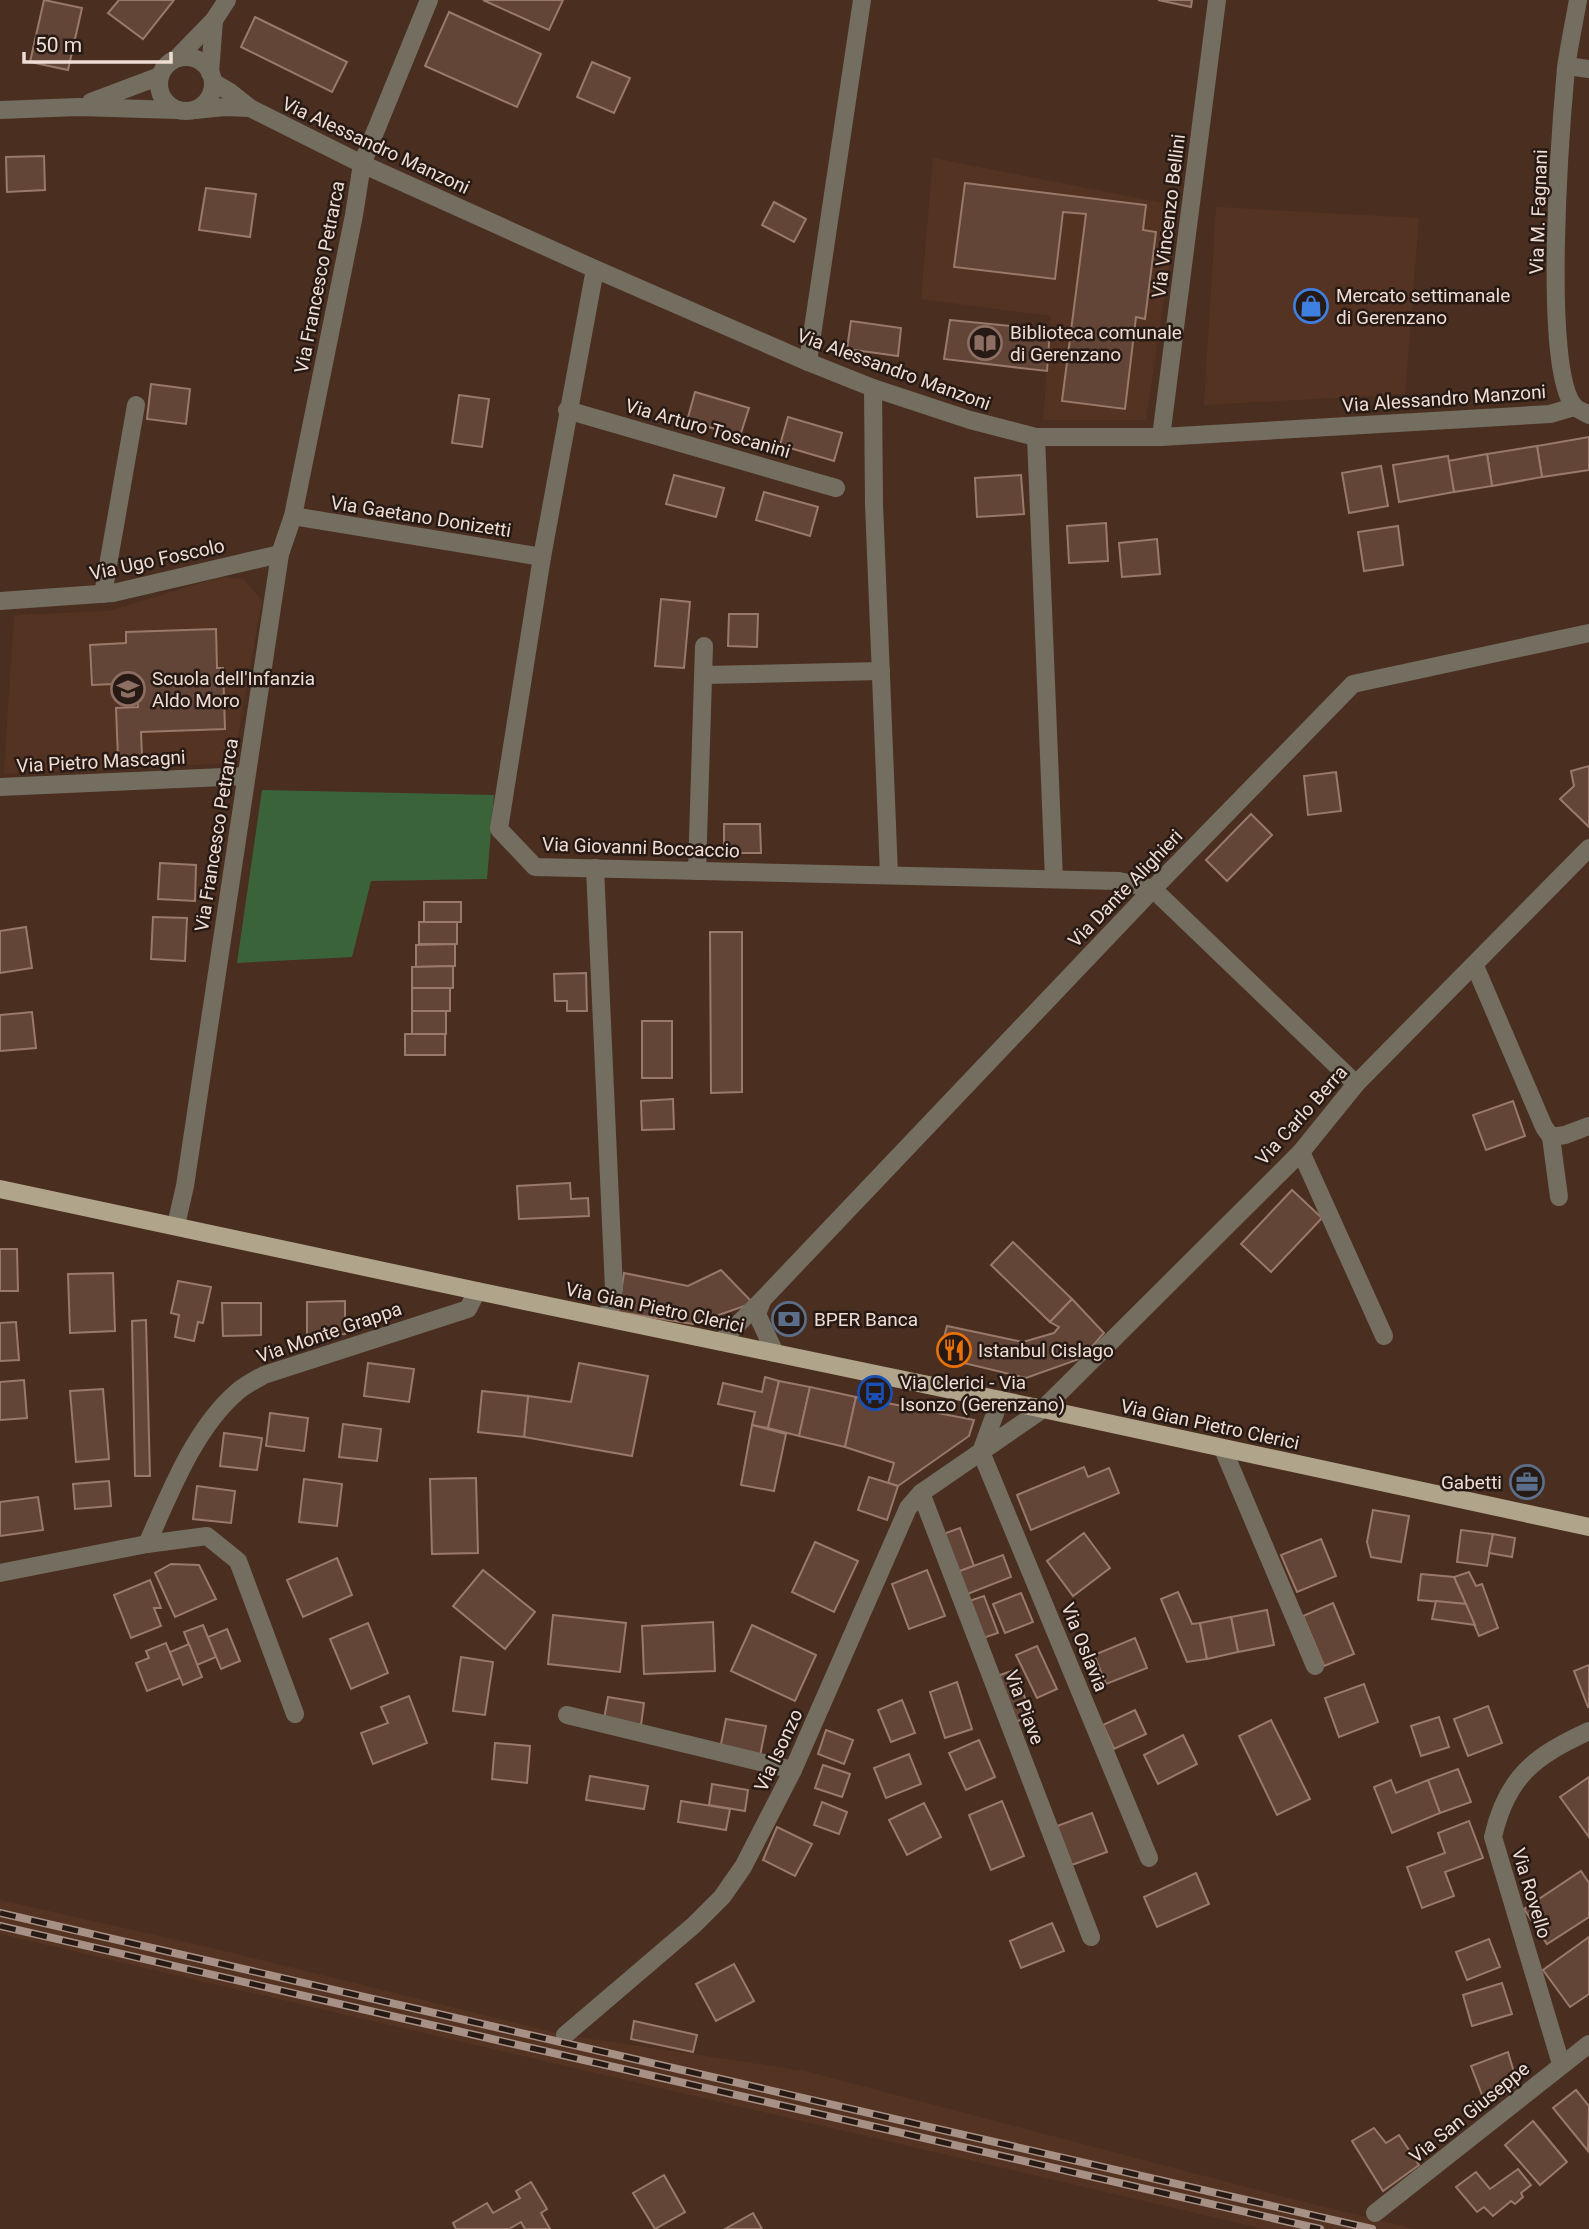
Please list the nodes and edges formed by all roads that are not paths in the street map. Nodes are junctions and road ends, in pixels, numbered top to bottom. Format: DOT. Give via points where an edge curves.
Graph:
graph roads {
  1 [pos="227,0"];
  2 [pos="429,0"];
  3 [pos="862,0"];
  4 [pos="1217,0"];
  5 [pos="1578,0"];
  6 [pos="214,20"];
  7 [pos="177,58"];
  8 [pos="1567,66"];
  9 [pos="1589,69"];
  10 [pos="160,76"];
  11 [pos="212,77"];
  12 [pos="78,107"];
  13 [pos="250,108"];
  14 [pos="0,110"];
  15 [pos="186,110"];
  16 [pos="362,164"];
  17 [pos="595,270"];
  18 [pos="808,362"];
  19 [pos="873,388"];
  20 [pos="136,405"];
  21 [pos="568,410"];
  22 [pos="1582,411"];
  23 [pos="1036,437"];
  24 [pos="1161,437"];
  25 [pos="836,488"];
  26 [pos="293,516"];
  27 [pos="280,554"];
  28 [pos="542,557"];
  29 [pos="103,594"];
  30 [pos="0,601"];
  31 [pos="1589,633"];
  32 [pos="704,646"];
  33 [pos="881,671"];
  34 [pos="704,675"];
  35 [pos="246,776"];
  36 [pos="0,787"];
  37 [pos="1589,848"];
  38 [pos="595,868"];
  39 [pos="697,871"];
  40 [pos="889,874"];
  41 [pos="1054,879"];
  42 [pos="1153,889"];
  43 [pos="1475,966"];
  44 [pos="1356,1084"];
  45 [pos="1589,1126"];
  46 [pos="1550,1137"];
  47 [pos="1301,1152"];
  48 [pos="0,1189"];
  49 [pos="1559,1197"];
  50 [pos="176,1225"];
  51 [pos="477,1291"];
  52 [pos="763,1299"];
  53 [pos="607,1318"];
  54 [pos="1384,1336"];
  55 [pos="720,1341"];
  56 [pos="775,1353"];
  57 [pos="1000,1400"];
  58 [pos="1043,1409"];
  59 [pos="1223,1449"];
  60 [pos="981,1452"];
  61 [pos="921,1493"];
  62 [pos="1589,1527"];
  63 [pos="147,1544"];
  64 [pos="0,1573"];
  65 [pos="1315,1666"];
  66 [pos="295,1714"];
  67 [pos="567,1715"];
  68 [pos="1589,1731"];
  69 [pos="793,1770"];
  70 [pos="1149,1857"];
  71 [pos="1091,1937"];
  72 [pos="565,2035"];
  73 [pos="1589,2043"];
  74 [pos="1562,2064"];
  75 [pos="1375,2213"];
  1 -- 6 [label="street"];
  2 -- 16 [label="street, Via Francesco Petrarca"];
  3 -- 18 [label="street"];
  4 -- 24 [label="street, Via Vincenzo Bellini"];
  5 -- 8 [label="street, Via M. Fagnani"];
  6 -- 7 [label="street"];
  6 -- 11 [label="street"];
  7 -- 10 [label="street"];
  7 -- 11 [label="street" via="200,61"];
  8 -- 9 [label="street"];
  8 -- 22 [label="street, Via M. Fagnani" via="1555,323 1562,369"];
  10 -- 12 [label="street, Via Alessandro Manzoni"];
  10 -- 15 [label="street" via="160,93 170,107"];
  11 -- 13 [label="street, Via Alessandro Manzoni"];
  11 -- 15 [label="street" via="209,99"];
  12 -- 14 [label="street, Via Alessandro Manzoni"];
  12 -- 15 [label="street, Via Alessandro Manzoni"];
  13 -- 15 [label="street, Via Alessandro Manzoni"];
  13 -- 16 [label="street, Via Alessandro Manzoni"];
  16 -- 17 [label="street, Via Alessandro Manzoni"];
  16 -- 26 [label="street, Via Francesco Petrarca"];
  17 -- 18 [label="street, Via Alessandro Manzoni"];
  17 -- 21 [label="street, Via Giovanni Boccaccio"];
  18 -- 19 [label="street, Via Alessandro Manzoni"];
  19 -- 23 [label="street, Via Alessandro Manzoni"];
  19 -- 33 [label="street"];
  20 -- 29 [label="street"];
  21 -- 25 [label="street, Via Arturo Toscanini"];
  21 -- 28 [label="street, Via Giovanni Boccaccio"];
  22 -- 24 [label="street, Via Alessandro Manzoni"];
  23 -- 24 [label="street, Via Alessandro Manzoni"];
  23 -- 41 [label="street"];
  26 -- 27 [label="street, Via Francesco Petrarca"];
  26 -- 28 [label="street, Via Gaetano Donizetti"];
  27 -- 29 [label="street, Via Ugo Foscolo"];
  27 -- 35 [label="street, Via Francesco Petrarca"];
  28 -- 38 [label="street, Via Giovanni Boccaccio" via="499,829 535,867"];
  29 -- 30 [label="street, Via Ugo Foscolo"];
  31 -- 42 [label="street, Via Dante Alighieri" via="1353,684"];
  32 -- 34 [label="street"];
  33 -- 34 [label="street"];
  33 -- 40 [label="street"];
  34 -- 39 [label="street"];
  35 -- 36 [label="street, Via Pietro Mascagni"];
  35 -- 50 [label="street, Via Francesco Petrarca"];
  37 -- 43 [label="street, Via Carlo Berra"];
  38 -- 39 [label="street, Via Giovanni Boccaccio"];
  38 -- 53 [label="street" via="614,1289"];
  39 -- 40 [label="street, Via Giovanni Boccaccio"];
  40 -- 41 [label="street, Via Giovanni Boccaccio"];
  41 -- 42 [label="street, Via Giovanni Boccaccio" via="1119,881"];
  42 -- 44 [label="street"];
  42 -- 52 [label="street, Via Dante Alighieri"];
  43 -- 44 [label="street, Via Carlo Berra"];
  43 -- 46 [label="street"];
  44 -- 47 [label="street, Via Carlo Berra"];
  45 -- 46 [label="street"];
  46 -- 49 [label="street"];
  47 -- 54 [label="street"];
  47 -- 58 [label="street, Via Carlo Berra"];
  48 -- 50 [label="main road, Via Gian Pietro Clerici"];
  50 -- 51 [label="main road, Via Gian Pietro Clerici"];
  51 -- 53 [label="main road, Via Gian Pietro Clerici"];
  51 -- 63 [label="street, Via Monte Grappa" via="468,1308 264,1374 238,1391 216,1413 180,1471"];
  52 -- 55 [label="street, Via Dante Alighieri"];
  52 -- 56 [label="street" via="757,1314"];
  53 -- 55 [label="main road, Via Gian Pietro Clerici"];
  55 -- 56 [label="main road, Via Gian Pietro Clerici"];
  56 -- 57 [label="main road, Via Gian Pietro Clerici"];
  57 -- 58 [label="main road, Via Gian Pietro Clerici"];
  57 -- 60 [label="street"];
  58 -- 59 [label="main road, Via Gian Pietro Clerici"];
  58 -- 60 [label="street, Via Isonzo"];
  59 -- 62 [label="main road, Via Gian Pietro Clerici"];
  59 -- 65 [label="street"];
  60 -- 61 [label="street, Via Isonzo"];
  60 -- 70 [label="street, Via Oslavia"];
  61 -- 69 [label="street, Via Isonzo" via="908,1507"];
  61 -- 71 [label="street, Via Piave"];
  63 -- 64 [label="street"];
  63 -- 66 [label="street" via="207,1536 238,1561"];
  67 -- 69 [label="street"];
  68 -- 74 [label="street, Via Rovello" via="1559,1745 1518,1777 1498,1814 1493,1837"];
  69 -- 72 [label="street, Via Isonzo" via="743,1867 722,1897"];
  73 -- 74 [label="street, Via San Giuseppe"];
  74 -- 75 [label="street, Via San Giuseppe"];
}
